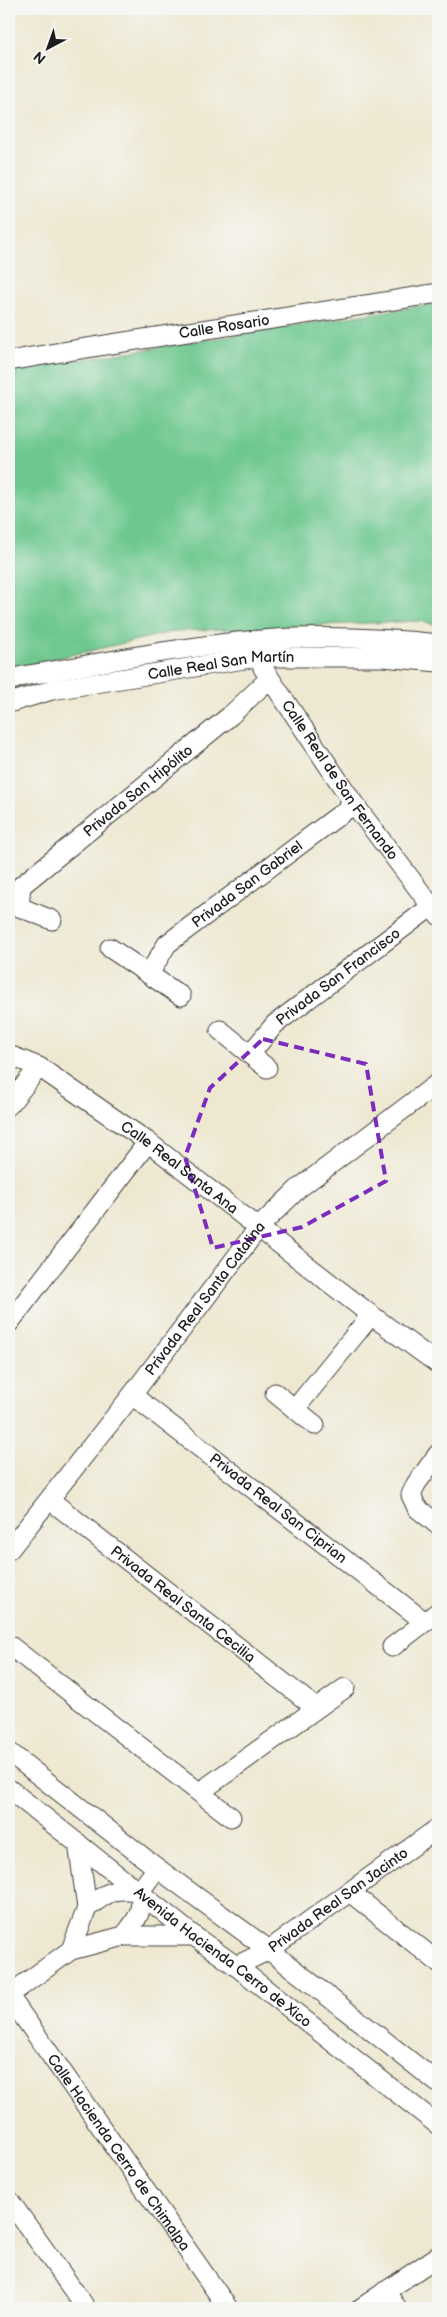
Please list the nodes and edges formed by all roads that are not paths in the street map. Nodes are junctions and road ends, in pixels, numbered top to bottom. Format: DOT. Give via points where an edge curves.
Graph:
graph roads {
  1 [pos="438,293"];
  2 [pos="9,361"];
  3 [pos="248,641"];
  4 [pos="438,644"];
  5 [pos="257,657"];
  6 [pos="438,662"];
  7 [pos="269,679"];
  8 [pos="9,681"];
  9 [pos="9,703"];
  10 [pos="354,804"];
  11 [pos="14,905"];
  12 [pos="435,911"];
  13 [pos="52,920"];
  14 [pos="110,948"];
  15 [pos="149,974"];
  16 [pos="181,996"];
  17 [pos="220,1030"];
  18 [pos="250,1054"];
  19 [pos="9,1055"];
  20 [pos="39,1067"];
  21 [pos="267,1068"];
  22 [pos="438,1084"];
  23 [pos="9,1106"];
  24 [pos="148,1142"];
  25 [pos="259,1227"];
  26 [pos="15,1301"];
  27 [pos="370,1315"];
  28 [pos="9,1323"];
  29 [pos="438,1364"];
  30 [pos="275,1393"];
  31 [pos="132,1395"];
  32 [pos="295,1409"];
  33 [pos="315,1425"];
  34 [pos="438,1454"];
  35 [pos="50,1500"];
  36 [pos="438,1525"];
  37 [pos="9,1550"];
  38 [pos="432,1617"];
  39 [pos="9,1645"];
  40 [pos="392,1648"];
  41 [pos="346,1688"];
  42 [pos="316,1708"];
  43 [pos="9,1752"];
  44 [pos="9,1789"];
  45 [pos="200,1792"];
  46 [pos="231,1817"];
  47 [pos="438,1828"];
  48 [pos="78,1843"];
  49 [pos="157,1868"];
  50 [pos="140,1891"];
  51 [pos="351,1893"];
  52 [pos="88,1908"];
  53 [pos="124,1936"];
  54 [pos="194,1936"];
  55 [pos="71,1950"];
  56 [pos="269,1950"];
  57 [pos="438,1962"];
  58 [pos="236,1966"];
  59 [pos="9,1995"];
  60 [pos="438,2083"];
  61 [pos="438,2125"];
  62 [pos="9,2200"];
  63 [pos="438,2256"];
  64 [pos="385,2291"];
  65 [pos="86,2308"];
  66 [pos="228,2308"];
  67 [pos="361,2308"];
  68 [pos="397,2308"];
  1 -- 2 [label="street, Calle Rosario"];
  3 -- 4 [label="street, Calle Real San Martín" via="384,638"];
  3 -- 5 [label="street, Calle Real de San Fernando"];
  3 -- 8 [label="street, Calle Real San Martín"];
  5 -- 6 [label="street, Calle Real San Martín" via="383,657"];
  5 -- 7 [label="street, Calle Real de San Fernando"];
  5 -- 9 [label="street, Calle Real San Martín" via="52,690"];
  7 -- 10 [label="street, Calle Real de San Fernando"];
  7 -- 11 [label="street, Privada San Hipólito" via="231,715 21,886"];
  10 -- 12 [label="street, Calle Real de San Fernando"];
  10 -- 15 [label="street, Privada San Gabriel" via="167,944"];
  11 -- 13 [label="street"];
  12 -- 18 [label="street, Privada San Francisco" via="275,1024"];
  14 -- 15 [label="street"];
  15 -- 16 [label="street"];
  17 -- 18 [label="street"];
  18 -- 21 [label="street"];
  19 -- 20 [label="street, Calle Real Santa Ana"];
  20 -- 23 [label="street"];
  20 -- 24 [label="street, Calle Real Santa Ana"];
  22 -- 25 [label="street, Privada Real Santa Catalina" via="298,1189"];
  24 -- 25 [label="street, Calle Real Santa Ana"];
  24 -- 26 [label="street"];
  25 -- 27 [label="street, Calle Real Santa Ana"];
  25 -- 31 [label="street, Privada Real Santa Catalina"];
  26 -- 28 [label="street"];
  27 -- 29 [label="street, Calle Real Santa Ana"];
  27 -- 32 [label="street"];
  30 -- 32 [label="street"];
  31 -- 35 [label="street, Privada Real Santa Catalina"];
  31 -- 38 [label="street, Privada Real San Ciprian"];
  32 -- 33 [label="street"];
  34 -- 36 [label="street" via="411,1495 417,1508"];
  35 -- 37 [label="street, Privada Real Santa Catalina"];
  35 -- 42 [label="street, Privada Real Santa Cecilia"];
  38 -- 40 [label="street"];
  39 -- 45 [label="street"];
  41 -- 42 [label="street"];
  42 -- 45 [label="street"];
  43 -- 49 [label="street, Avenida Hacienda Cerro de Xico"];
  44 -- 48 [label="street, Avenida Hacienda Cerro de Xico"];
  45 -- 46 [label="street"];
  47 -- 51 [label="street, Privada Real San Jacinto"];
  48 -- 50 [label="street, Avenida Hacienda Cerro de Xico"];
  48 -- 52 [label="street"];
  49 -- 50 [label="street"];
  49 -- 56 [label="street, Avenida Hacienda Cerro de Xico"];
  50 -- 52 [label="street" via="109,1891"];
  50 -- 53 [label="street" via="142,1907"];
  50 -- 54 [label="street, Avenida Hacienda Cerro de Xico"];
  51 -- 56 [label="street, Privada Real San Jacinto"];
  51 -- 57 [label="street"];
  52 -- 55 [label="street"];
  53 -- 54 [label="street"];
  53 -- 55 [label="street"];
  54 -- 58 [label="street, Avenida Hacienda Cerro de Xico"];
  55 -- 59 [label="street"];
  56 -- 58 [label="street, Privada Real San Jacinto"];
  56 -- 60 [label="street, Avenida Hacienda Cerro de Xico"];
  58 -- 61 [label="street, Avenida Hacienda Cerro de Xico"];
  59 -- 66 [label="street, Calle Hacienda Cerro de Chimalpa"];
  62 -- 65 [label="street"];
  63 -- 64 [label="street"];
  64 -- 67 [label="street"];
  64 -- 68 [label="street"];
}
